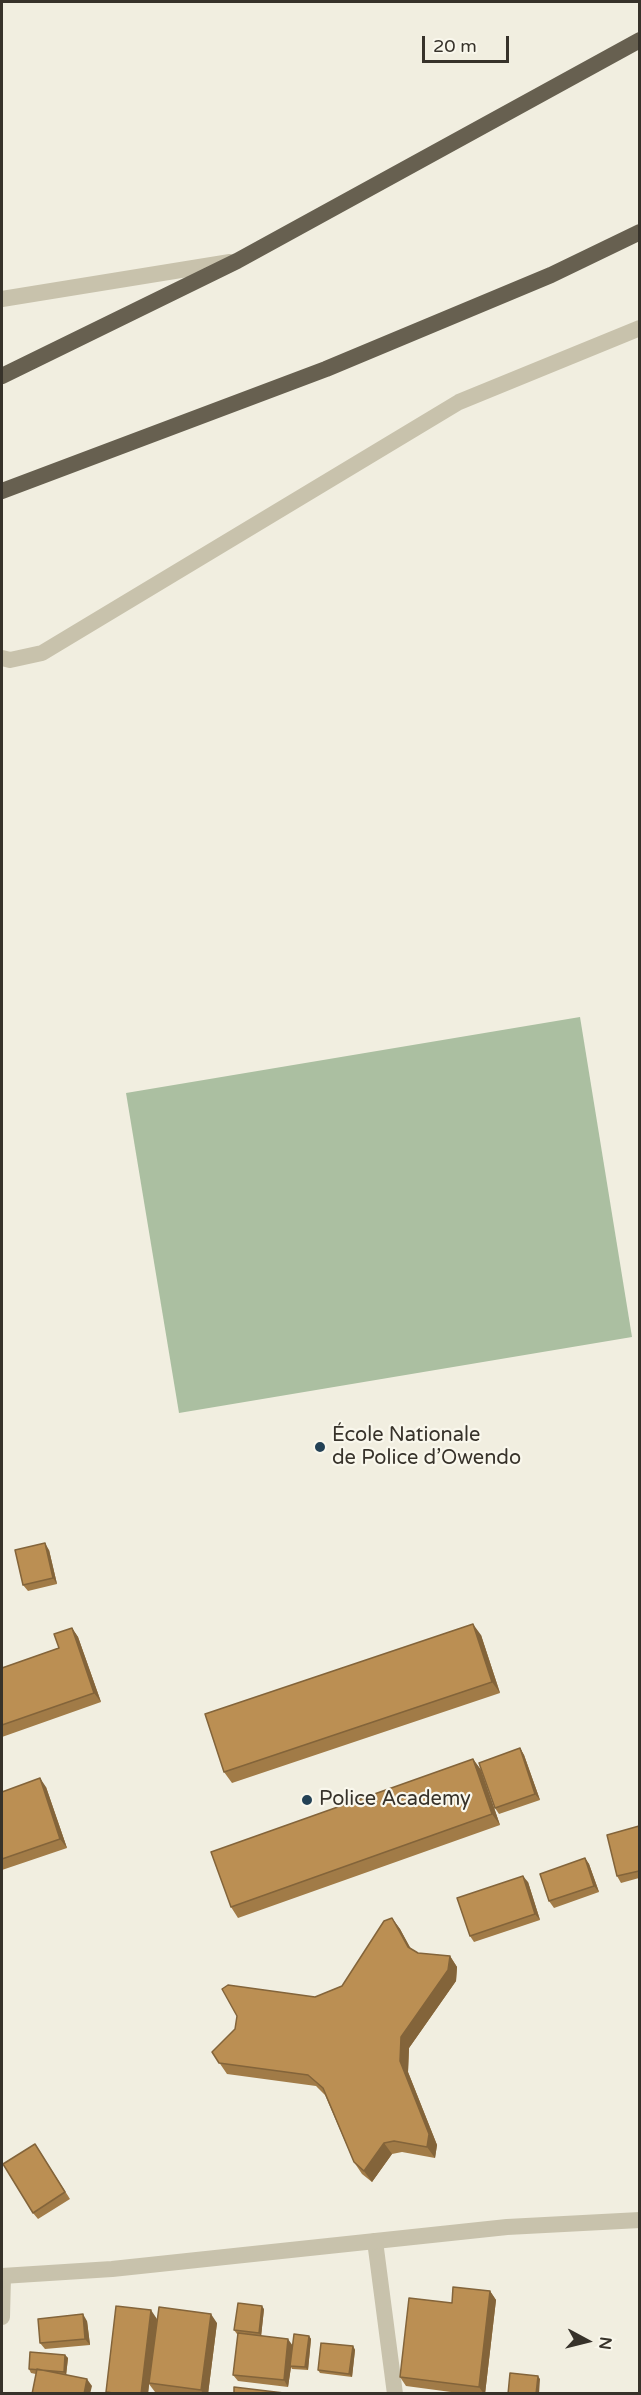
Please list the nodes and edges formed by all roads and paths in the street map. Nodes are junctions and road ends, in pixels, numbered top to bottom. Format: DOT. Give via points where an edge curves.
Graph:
graph roads {
  1 [pos="639,40"];
  2 [pos="639,232"];
  3 [pos="237,261"];
  4 [pos="2,299"];
  5 [pos="639,328"];
  6 [pos="2,376"];
  7 [pos="2,491"];
  8 [pos="2,658"];
  9 [pos="639,2220"];
  10 [pos="375,2241"];
  11 [pos="2,2276"];
  12 [pos="2,2317"];
  13 [pos="395,2394"];
  1 -- 3 [label="highway"];
  2 -- 7 [label="highway" via="550,275 326,369"];
  3 -- 4 [label="street"];
  3 -- 6 [label="highway"];
  5 -- 8 [label="street" via="459,402 42,653"];
  9 -- 10 [label="street" via="542,2224"];
  10 -- 11 [label="street" via="112,2269"];
  10 -- 13 [label="street"];
  11 -- 12 [label="street"];
}
